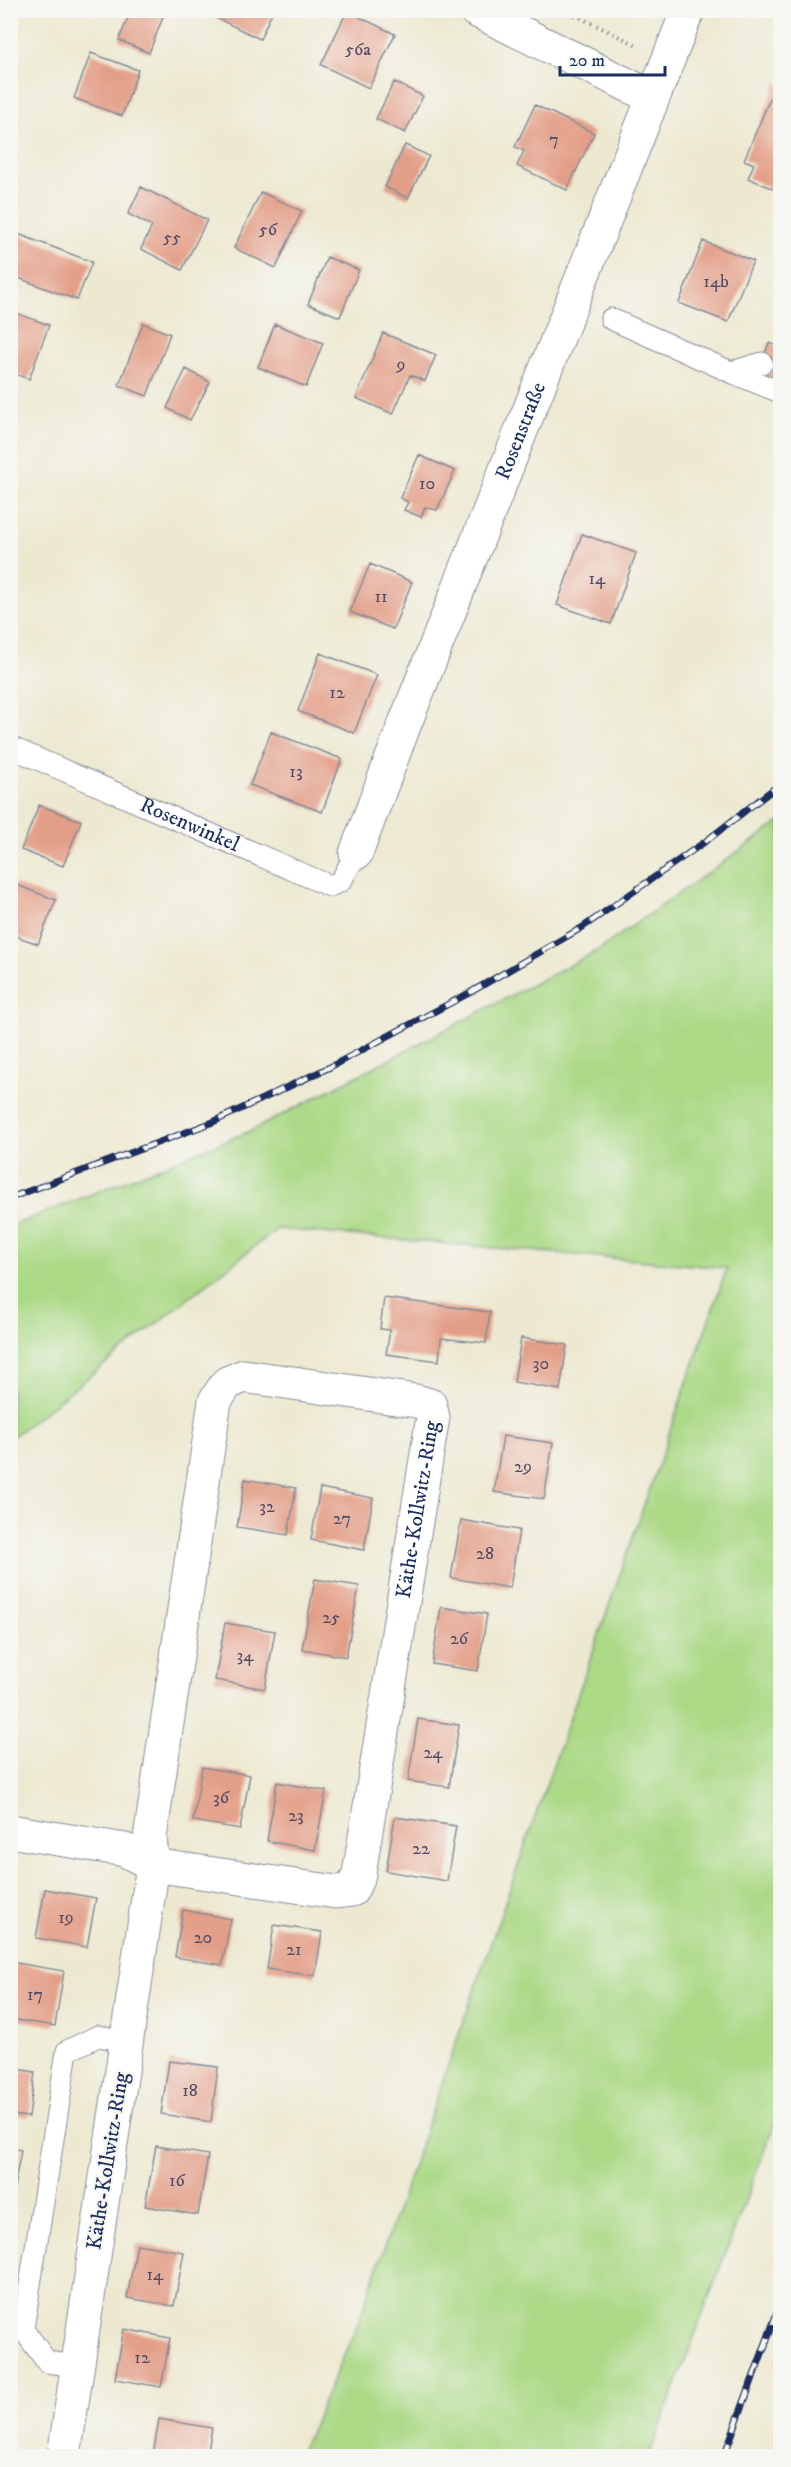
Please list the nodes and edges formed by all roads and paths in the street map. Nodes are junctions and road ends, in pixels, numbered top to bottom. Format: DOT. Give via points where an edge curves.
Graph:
graph roads {
  1 [pos="475,10"];
  2 [pos="564,10"];
  3 [pos="688,10"];
  4 [pos="668,60"];
  5 [pos="652,97"];
  6 [pos="611,319"];
  7 [pos="762,363"];
  8 [pos="730,372"];
  9 [pos="780,392"];
  10 [pos="10,747"];
  11 [pos="356,853"];
  12 [pos="10,1831"];
  13 [pos="153,1865"];
  14 [pos="128,2041"];
  15 [pos="76,2366"];
  16 [pos="64,2457"];
  1 -- 5 [label="street"];
  2 -- 4 [label="path"];
  3 -- 4 [label="street, Rosenstraße"];
  4 -- 5 [label="street, Rosenstraße"];
  5 -- 11 [label="street, Rosenstraße"];
  6 -- 8 [label="lane"];
  7 -- 8 [label="lane"];
  8 -- 9 [label="lane"];
  10 -- 11 [label="lane, Rosenwinkel" via="330,886 341,880"];
  12 -- 13 [label="street" via="124,1850"];
  13 -- 13 [label="street, Käthe-Kollwitz-Ring" via="150,1838 215,1401 227,1383 244,1376 430,1406 433,1418 359,1874 352,1890 336,1892"];
  13 -- 14 [label="street, Käthe-Kollwitz-Ring"];
  14 -- 15 [label="street, Käthe-Kollwitz-Ring"];
  14 -- 15 [label="lane" via="98,2037 67,2051 63,2074 23,2329 47,2362"];
  15 -- 16 [label="street, Käthe-Kollwitz-Ring"];
}
